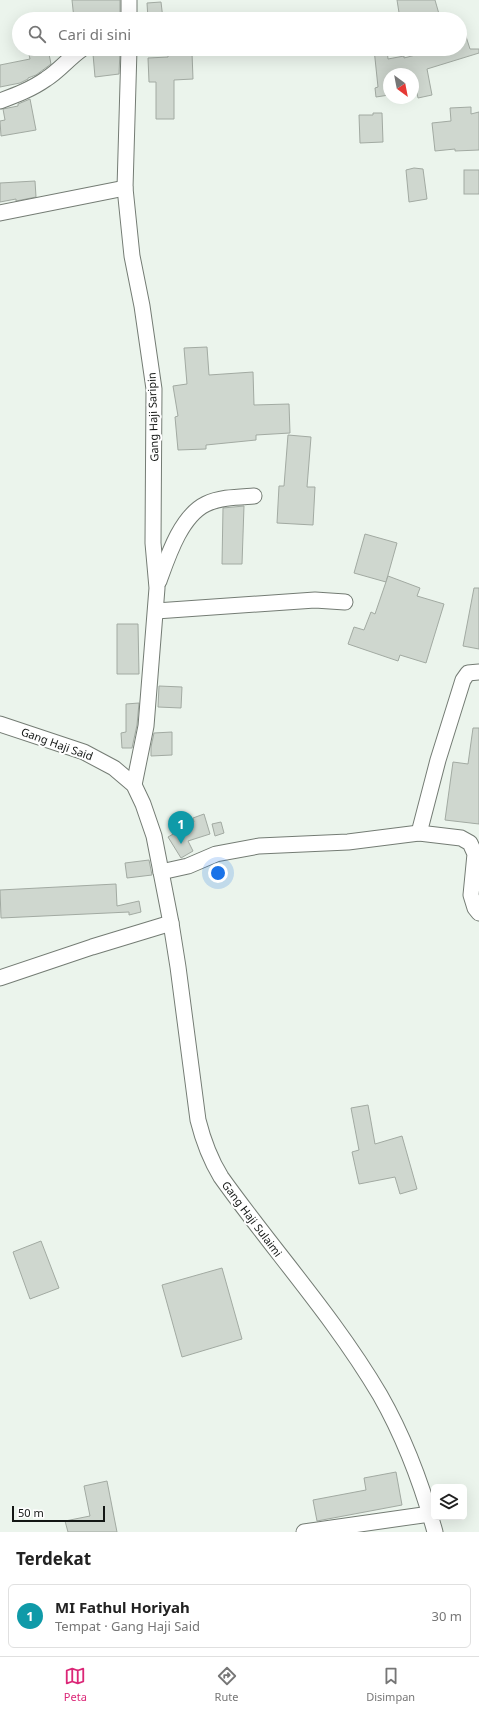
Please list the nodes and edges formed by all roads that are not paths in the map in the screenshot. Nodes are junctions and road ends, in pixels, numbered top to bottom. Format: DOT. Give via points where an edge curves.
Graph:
graph roads {
  1 [pos="129,0"];
  2 [pos="129,12"];
  3 [pos="73,56"];
  4 [pos="128,56"];
  5 [pos="0,101"];
  6 [pos="124,188"];
  7 [pos="0,213"];
  8 [pos="254,496"];
  9 [pos="157,588"];
  10 [pos="345,602"];
  11 [pos="156,611"];
  12 [pos="479,672"];
  13 [pos="0,724"];
  14 [pos="134,785"];
  15 [pos="419,833"];
  16 [pos="161,872"];
  17 [pos="479,913"];
  18 [pos="171,923"];
  19 [pos="0,978"];
  20 [pos="430,1514"];
  21 [pos="304,1532"];
  22 [pos="435,1532"];
  1 -- 2 [label="street"];
  3 -- 5 [label="street" via="47,79 24,92"];
  4 -- 6 [label="street, Gang Haji Saripin"];
  6 -- 7 [label="street"];
  6 -- 9 [label="street, Gang Haji Saripin" via="132,256 154,389 153,542"];
  8 -- 9 [label="street" via="222,499 206,504 186,520 165,563"];
  9 -- 11 [label="street, Gang Haji Saripin"];
  10 -- 11 [label="street" via="314,600"];
  11 -- 14 [label="street, Gang Haji Saripin" via="146,726"];
  12 -- 15 [label="street" via="468,673 463,680"];
  13 -- 14 [label="street, Gang Haji Said" via="84,752 114,768"];
  14 -- 16 [label="street, Gang Haji Said" via="154,836"];
  15 -- 16 [label="street" via="348,842 259,846 216,854 188,866"];
  15 -- 17 [label="street" via="461,838 470,843 475,854 471,895"];
  16 -- 18 [label="street, Gang Haji Sulaimi"];
  18 -- 19 [label="street"];
  18 -- 20 [label="street, Gang Haji Sulaimi" via="198,1120 212,1162 239,1203 351,1348 380,1396 401,1438"];
  20 -- 21 [label="street"];
  20 -- 22 [label="street, Gang Haji Sulaimi"];
}
